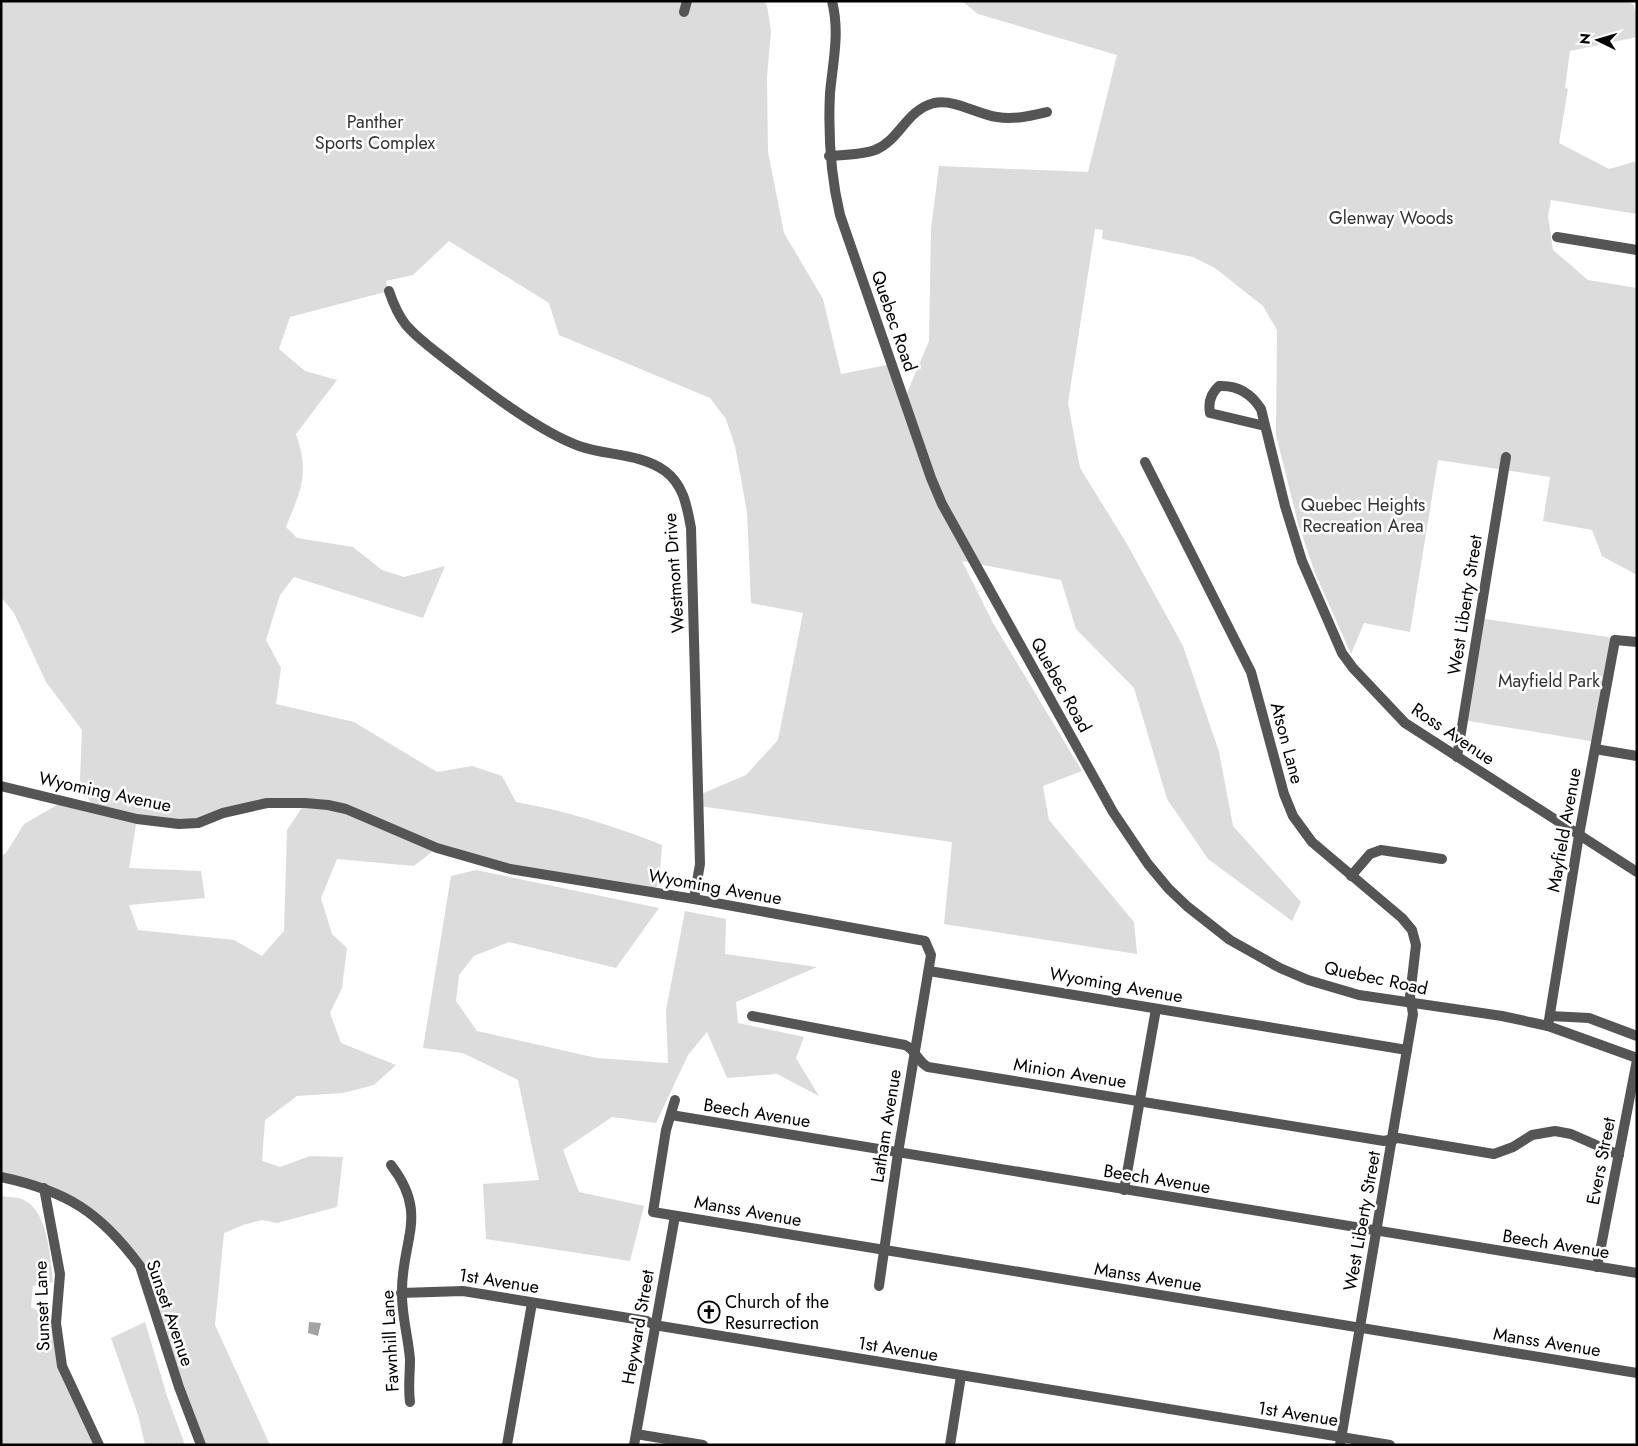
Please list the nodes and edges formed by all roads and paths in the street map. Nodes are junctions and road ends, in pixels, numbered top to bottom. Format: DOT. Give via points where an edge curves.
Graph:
graph roads {
  1 [pos="832,1"];
  2 [pos="1047,112"];
  3 [pos="829,156"];
  4 [pos="1557,237"];
  5 [pos="1637,250"];
  6 [pos="389,291"];
  7 [pos="1265,426"];
  8 [pos="1506,457"];
  9 [pos="1145,462"];
  10 [pos="1637,642"];
  11 [pos="1595,749"];
  12 [pos="1637,756"];
  13 [pos="1457,757"];
  14 [pos="1,786"];
  15 [pos="1579,835"];
  16 [pos="1442,859"];
  17 [pos="1637,872"];
  18 [pos="1351,876"];
  19 [pos="694,899"];
  20 [pos="929,971"];
  21 [pos="1411,1003"];
  22 [pos="1156,1009"];
  23 [pos="752,1016"];
  24 [pos="1549,1021"];
  25 [pos="1637,1036"];
  26 [pos="1407,1050"];
  27 [pos="915,1052"];
  28 [pos="1637,1059"];
  29 [pos="675,1100"];
  30 [pos="1140,1101"];
  31 [pos="671,1115"];
  32 [pos="1393,1141"];
  33 [pos="898,1153"];
  34 [pos="1619,1155"];
  35 [pos="391,1165"];
  36 [pos="1,1177"];
  37 [pos="44,1188"];
  38 [pos="1124,1190"];
  39 [pos="676,1216"];
  40 [pos="1377,1232"];
  41 [pos="882,1251"];
  42 [pos="1597,1267"];
  43 [pos="1637,1273"];
  44 [pos="879,1286"];
  45 [pos="402,1293"];
  46 [pos="532,1302"];
  47 [pos="654,1325"];
  48 [pos="1360,1329"];
  49 [pos="1637,1373"];
  50 [pos="961,1376"];
  51 [pos="410,1402"];
  52 [pos="636,1434"];
  53 [pos="1340,1441"];
  54 [pos="98,1445"];
  55 [pos="200,1445"];
  56 [pos="507,1445"];
  57 [pos="634,1445"];
  58 [pos="703,1445"];
  59 [pos="950,1445"];
  60 [pos="1390,1445"];
  1 -- 3 [label="street, Quebec Road" via="837,32 829,113"];
  2 -- 3 [label="street" via="1007,118 990,116 954,103 936,103 913,113 892,138 873,151"];
  3 -- 21 [label="street, Quebec Road" via="840,215 939,496 1130,838 1168,888 1188,907 1211,927 1256,956 1333,988"];
  4 -- 5 [label="street"];
  6 -- 19 [label="street, Westmont Drive" via="405,324 422,341 504,403 577,446 633,457 654,465 670,476 683,494 691,528 699,795 700,864"];
  7 -- 7 [label="street, Ross Avenue" via="1261,408 1248,393 1238,388 1219,386 1212,394 1208,406 1210,413"];
  7 -- 13 [label="street, Ross Avenue" via="1302,561 1342,653 1396,715"];
  8 -- 13 [label="street, West Liberty Street"];
  9 -- 18 [label="street, Atson Lane" via="1251,672 1293,816 1312,842"];
  10 -- 11 [label="street, Mayfield Avenue" via="1615,640"];
  11 -- 12 [label="street"];
  11 -- 15 [label="street, Mayfield Avenue"];
  13 -- 15 [label="street, Ross Avenue"];
  14 -- 19 [label="street, Wyoming Avenue" via="128,817 179,824 198,823 223,813 268,803 328,805 346,809 437,848 510,869"];
  15 -- 17 [label="street, Ross Avenue"];
  15 -- 24 [label="street, Mayfield Avenue"];
  16 -- 18 [label="street" via="1381,850 1370,854"];
  18 -- 21 [label="street, Atson Lane" via="1412,930 1416,946"];
  19 -- 20 [label="street, Wyoming Avenue" via="920,939 930,949"];
  20 -- 22 [label="street, Wyoming Avenue"];
  20 -- 27 [label="street, Latham Avenue"];
  21 -- 24 [label="street, Quebec Road"];
  21 -- 26 [label="street, West Liberty Street" via="1413,1014"];
  22 -- 26 [label="street, Wyoming Avenue"];
  22 -- 30 [label="street"];
  23 -- 27 [label="street, Minion Avenue" via="905,1045"];
  24 -- 25 [label="street, Quebec Road" via="1589,1018"];
  24 -- 28 [label="street, Quebec Road"];
  26 -- 32 [label="street, West Liberty Street"];
  27 -- 30 [label="street, Minion Avenue" via="919,1061 928,1067"];
  27 -- 33 [label="street, Latham Avenue"];
  28 -- 34 [label="street, Evers Street"];
  29 -- 31 [label="street"];
  30 -- 32 [label="street, Minion Avenue"];
  30 -- 38 [label="street"];
  31 -- 33 [label="street, Beech Avenue"];
  31 -- 39 [label="street, Manss Avenue" via="653,1212"];
  32 -- 34 [label="street, Minion Avenue" via="1398,1138 1494,1154 1532,1135 1555,1131 1571,1134"];
  32 -- 40 [label="street, West Liberty Street"];
  33 -- 38 [label="street, Beech Avenue"];
  33 -- 41 [label="street, Latham Avenue"];
  34 -- 42 [label="street, Evers Street"];
  35 -- 45 [label="street, Fawnhill Lane" via="404,1185 412,1214"];
  36 -- 37 [label="street, Sunset Avenue"];
  37 -- 54 [label="street, Sunset Lane" via="60,1274 56,1323 62,1366"];
  37 -- 55 [label="street, Sunset Avenue" via="96,1215 140,1266"];
  38 -- 40 [label="street, Beech Avenue"];
  39 -- 41 [label="street, Manss Avenue"];
  39 -- 47 [label="street, Heyward Street"];
  40 -- 42 [label="street, Beech Avenue"];
  40 -- 48 [label="street, West Liberty Street"];
  41 -- 44 [label="street, Latham Avenue"];
  41 -- 48 [label="street, Manss Avenue"];
  42 -- 43 [label="street, Beech Avenue"];
  45 -- 46 [label="street, 1st Avenue" via="463,1291"];
  45 -- 51 [label="street, Fawnhill Lane" via="410,1360"];
  46 -- 47 [label="street, 1st Avenue" via="647,1321"];
  46 -- 56 [label="street"];
  47 -- 50 [label="street, 1st Avenue"];
  47 -- 52 [label="street, Heyward Street"];
  48 -- 49 [label="street, Manss Avenue"];
  48 -- 53 [label="street, West Liberty Street"];
  50 -- 53 [label="street, 1st Avenue"];
  50 -- 59 [label="street"];
  52 -- 57 [label="street, Heyward Street"];
  52 -- 58 [label="street"];
  53 -- 60 [label="street, 1st Avenue"];
}
